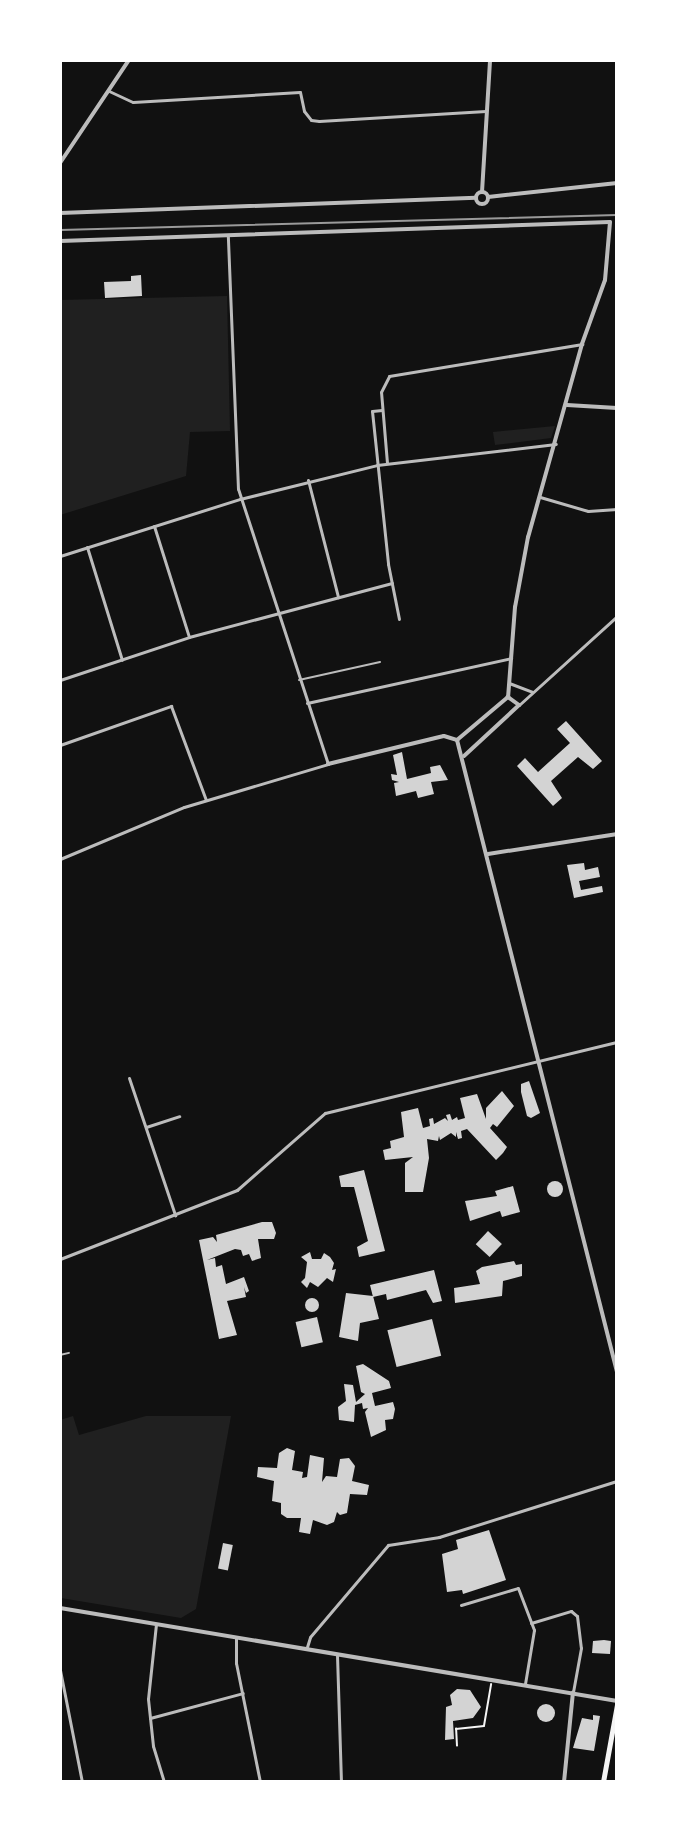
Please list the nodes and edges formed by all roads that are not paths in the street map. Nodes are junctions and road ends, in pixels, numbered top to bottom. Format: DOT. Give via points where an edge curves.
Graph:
graph roads {
  1 [pos="129,60"];
  2 [pos="490,60"];
  3 [pos="109,91"];
  4 [pos="486,111"];
  5 [pos="60,163"];
  6 [pos="617,183"];
  7 [pos="482,192"];
  8 [pos="488,197"];
  9 [pos="476,198"];
  10 [pos="60,213"];
  11 [pos="610,222"];
  12 [pos="617,222"];
  13 [pos="228,236"];
  14 [pos="60,241"];
  15 [pos="582,344"];
  16 [pos="567,405"];
  17 [pos="617,408"];
  18 [pos="382,410"];
  19 [pos="556,444"];
  20 [pos="387,463"];
  21 [pos="377,465"];
  22 [pos="308,480"];
  23 [pos="540,497"];
  24 [pos="240,499"];
  25 [pos="617,509"];
  26 [pos="154,526"];
  27 [pos="87,546"];
  28 [pos="60,556"];
  29 [pos="392,583"];
  30 [pos="338,597"];
  31 [pos="277,613"];
  32 [pos="617,616"];
  33 [pos="399,619"];
  34 [pos="189,637"];
  35 [pos="511,658"];
  36 [pos="122,660"];
  37 [pos="380,662"];
  38 [pos="60,680"];
  39 [pos="299,680"];
  40 [pos="509,683"];
  41 [pos="532,692"];
  42 [pos="508,697"];
  43 [pos="307,703"];
  44 [pos="519,705"];
  45 [pos="457,740"];
  46 [pos="60,745"];
  47 [pos="464,757"];
  48 [pos="328,764"];
  49 [pos="206,800"];
  50 [pos="617,834"];
  51 [pos="488,854"];
  52 [pos="60,859"];
  53 [pos="617,1042"];
  54 [pos="539,1061"];
  55 [pos="129,1078"];
  56 [pos="179,1116"];
  57 [pos="146,1127"];
  58 [pos="175,1215"];
  59 [pos="60,1258"];
  60 [pos="69,1353"];
  61 [pos="60,1355"];
  62 [pos="617,1372"];
  63 [pos="617,1481"];
  64 [pos="461,1605"];
  65 [pos="60,1608"];
  66 [pos="531,1623"];
  67 [pos="156,1624"];
  68 [pos="236,1637"];
  69 [pos="307,1647"];
  70 [pos="337,1653"];
  71 [pos="60,1670"];
  72 [pos="525,1684"];
  73 [pos="573,1692"];
  74 [pos="243,1693"];
  75 [pos="617,1703"];
  76 [pos="150,1718"];
  77 [pos="82,1782"];
  78 [pos="164,1782"];
  79 [pos="260,1782"];
  80 [pos="341,1782"];
  81 [pos="564,1782"];
  82 [pos="603,1782"];
  1 -- 3 [label="street"];
  2 -- 4 [label="street"];
  3 -- 4 [label="street" via="133,102 300,92 304,111 311,120 319,121"];
  3 -- 5 [label="street"];
  4 -- 7 [label="street"];
  6 -- 8 [label="street"];
  7 -- 8 [label="street"];
  7 -- 9 [label="street"];
  8 -- 9 [label="street" via="481,203"];
  9 -- 10 [label="street"];
  11 -- 12 [label="street"];
  11 -- 13 [label="street"];
  11 -- 15 [label="street" via="605,280"];
  13 -- 14 [label="street"];
  13 -- 24 [label="street"];
  15 -- 16 [label="street"];
  15 -- 18 [label="street" via="384,380"];
  16 -- 17 [label="street"];
  16 -- 19 [label="street"];
  18 -- 20 [label="street"];
  18 -- 21 [label="street" via="372,411"];
  19 -- 20 [label="street"];
  19 -- 23 [label="street"];
  20 -- 21 [label="street"];
  21 -- 22 [label="street"];
  21 -- 29 [label="street"];
  22 -- 24 [label="street"];
  22 -- 30 [label="street"];
  23 -- 25 [label="street" via="588,511"];
  23 -- 35 [label="street" via="519,581"];
  24 -- 26 [label="street"];
  24 -- 31 [label="street"];
  26 -- 27 [label="street"];
  26 -- 34 [label="street"];
  27 -- 28 [label="street"];
  27 -- 36 [label="street"];
  29 -- 30 [label="street"];
  29 -- 33 [label="street"];
  30 -- 31 [label="street"];
  31 -- 34 [label="street"];
  31 -- 39 [label="street"];
  32 -- 41 [label="street"];
  34 -- 36 [label="street"];
  35 -- 40 [label="street"];
  35 -- 43 [label="street"];
  36 -- 38 [label="street"];
  37 -- 39 [label="street"];
  39 -- 43 [label="street"];
  40 -- 41 [label="street"];
  40 -- 42 [label="street"];
  41 -- 44 [label="street"];
  42 -- 44 [label="street"];
  42 -- 45 [label="street"];
  43 -- 48 [label="street"];
  44 -- 47 [label="street"];
  45 -- 47 [label="street"];
  45 -- 48 [label="street" via="444,736"];
  46 -- 49 [label="street" via="171,706"];
  47 -- 51 [label="street"];
  48 -- 49 [label="street"];
  49 -- 52 [label="street"];
  50 -- 51 [label="street"];
  51 -- 54 [label="street"];
  53 -- 54 [label="street"];
  54 -- 58 [label="street" via="326,1113 237,1190"];
  54 -- 62 [label="street"];
  55 -- 57 [label="street"];
  56 -- 57 [label="street"];
  57 -- 58 [label="street"];
  58 -- 59 [label="street"];
  60 -- 61 [label="lane"];
  63 -- 69 [label="street" via="439,1537 388,1545 310,1637"];
  64 -- 66 [label="street" via="518,1588"];
  65 -- 67 [label="street"];
  66 -- 72 [label="street" via="534,1629"];
  66 -- 73 [label="street" via="571,1611 577,1617 581,1648"];
  67 -- 68 [label="street"];
  67 -- 76 [label="street" via="148,1680"];
  68 -- 69 [label="street"];
  68 -- 74 [label="street"];
  69 -- 70 [label="street"];
  70 -- 72 [label="street"];
  70 -- 80 [label="street"];
  71 -- 77 [label="street"];
  72 -- 73 [label="street"];
  73 -- 75 [label="street"];
  73 -- 81 [label="street"];
  74 -- 76 [label="street"];
  74 -- 79 [label="street"];
  75 -- 82 [label="main road"];
  76 -- 78 [label="street"];
}
